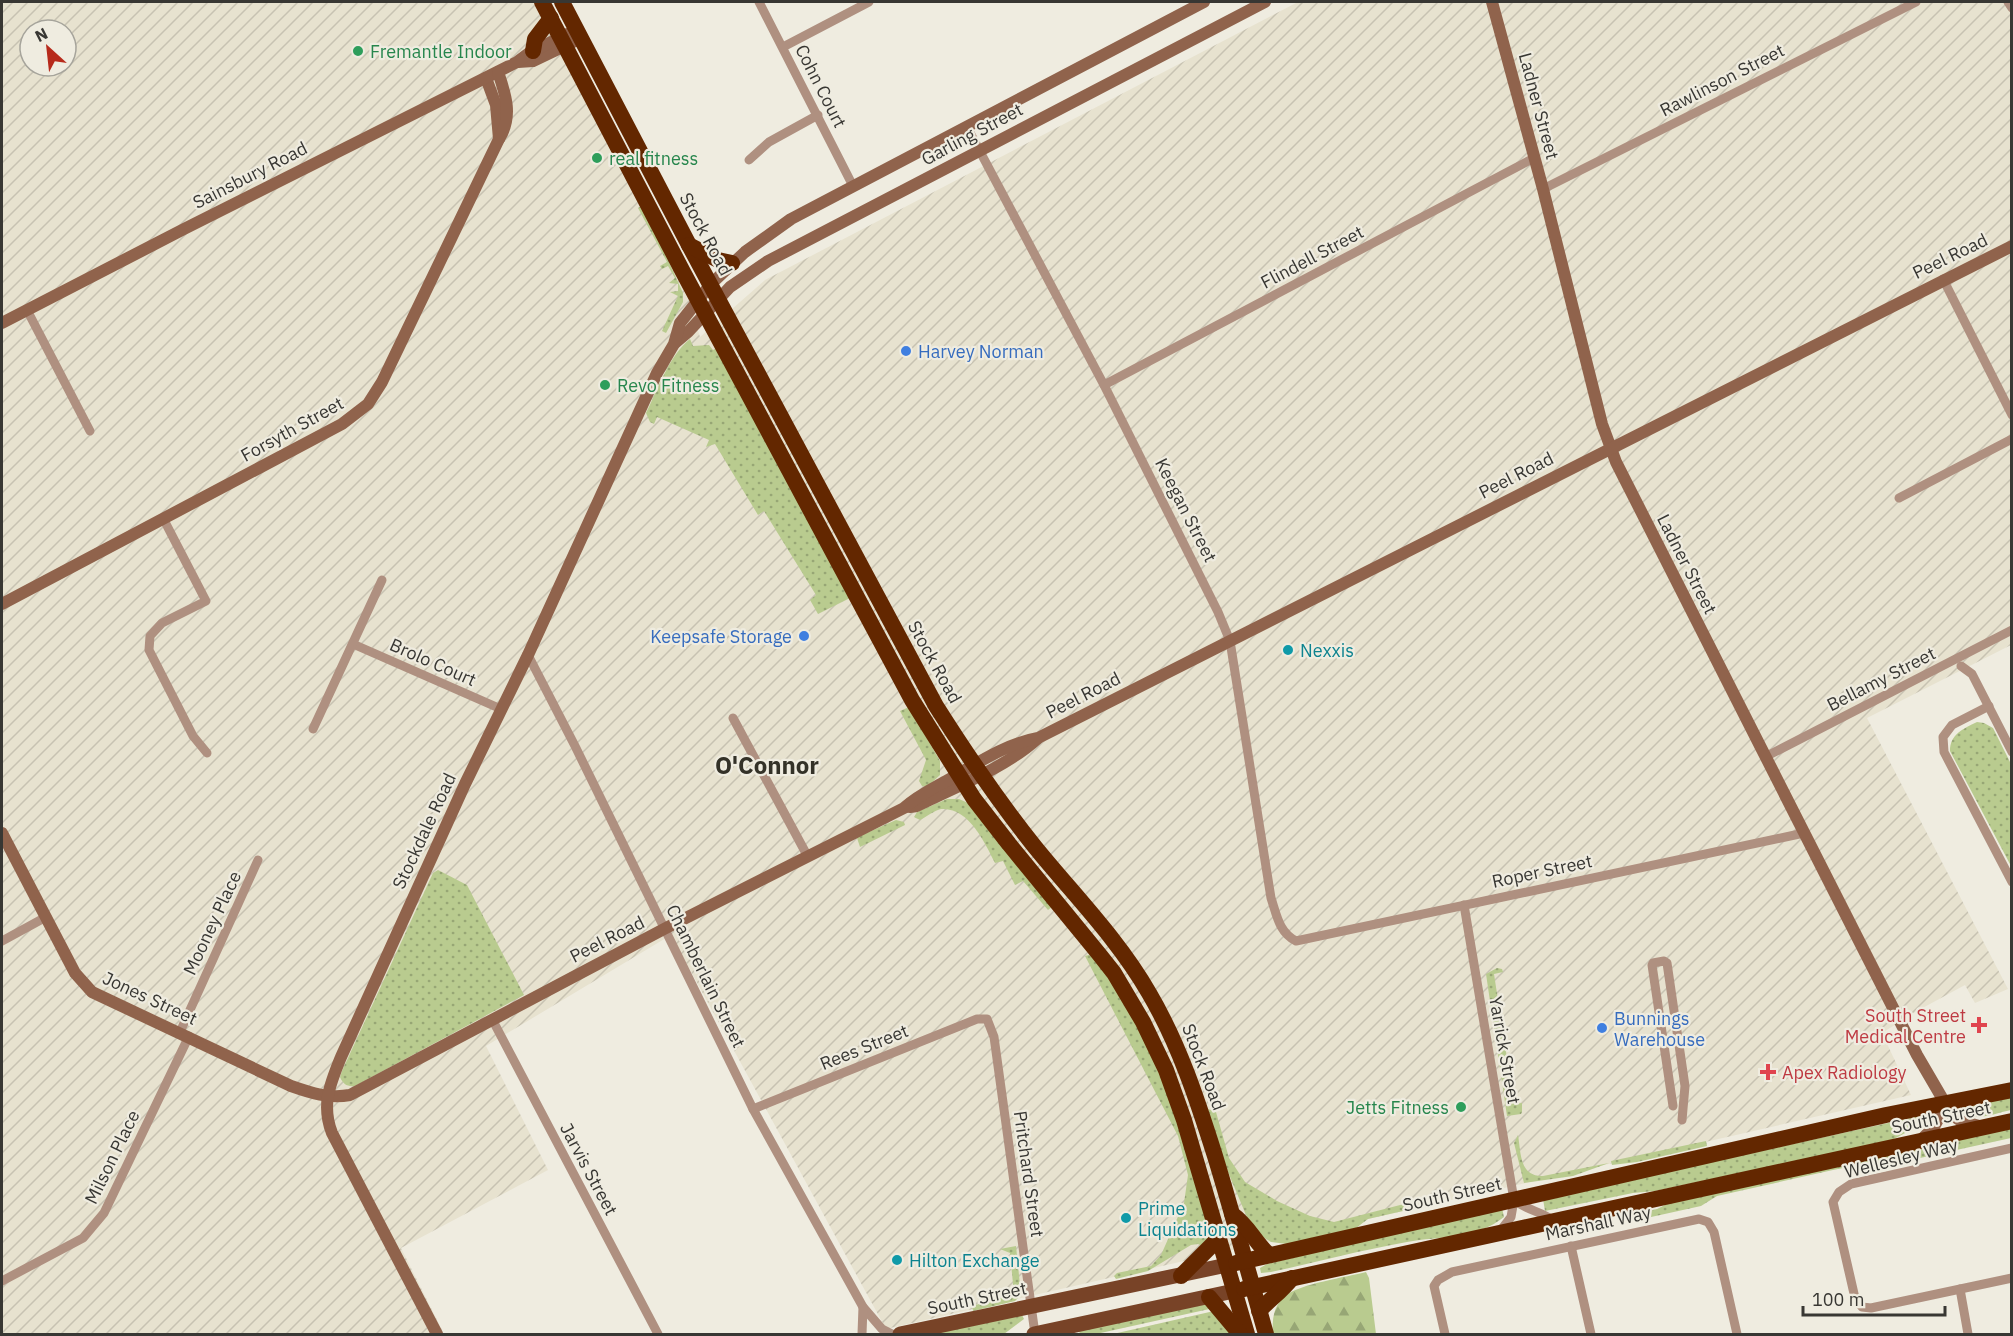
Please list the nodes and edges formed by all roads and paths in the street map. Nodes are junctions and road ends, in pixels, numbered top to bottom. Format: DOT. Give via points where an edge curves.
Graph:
graph roads {
  1 [pos="542,2"];
  2 [pos="562,2"];
  3 [pos="759,2"];
  4 [pos="869,2"];
  5 [pos="1204,2"];
  6 [pos="1265,2"];
  7 [pos="1492,2"];
  8 [pos="1916,2"];
  9 [pos="2008,2"];
  10 [pos="2012,8"];
  11 [pos="551,18"];
  12 [pos="579,33"];
  13 [pos="563,41"];
  14 [pos="783,47"];
  15 [pos="533,51"];
  16 [pos="517,62"];
  17 [pos="498,72"];
  18 [pos="486,78"];
  19 [pos="818,115"];
  20 [pos="967,127"];
  21 [pos="499,139"];
  22 [pos="979,149"];
  23 [pos="1534,158"];
  24 [pos="749,160"];
  25 [pos="853,186"];
  26 [pos="1543,189"];
  27 [pos="689,245"];
  28 [pos="2012,246"];
  29 [pos="732,263"];
  30 [pos="1943,279"];
  31 [pos="715,291"];
  32 [pos="702,306"];
  33 [pos="27,310"];
  34 [pos="2,322"];
  35 [pos="1104,385"];
  36 [pos="2012,415"];
  37 [pos="90,431"];
  38 [pos="2012,439"];
  39 [pos="1610,448"];
  40 [pos="1899,498"];
  41 [pos="164,520"];
  42 [pos="382,580"];
  43 [pos="2,604"];
  44 [pos="2012,630"];
  45 [pos="1230,641"];
  46 [pos="353,644"];
  47 [pos="528,655"];
  48 [pos="1961,666"];
  49 [pos="1989,706"];
  50 [pos="501,709"];
  51 [pos="733,718"];
  52 [pos="313,729"];
  53 [pos="2012,752"];
  54 [pos="207,753"];
  55 [pos="1765,757"];
  56 [pos="977,770"];
  57 [pos="960,779"];
  58 [pos="2,833"];
  59 [pos="1804,833"];
  60 [pos="808,857"];
  61 [pos="258,860"];
  62 [pos="2012,882"];
  63 [pos="1464,905"];
  64 [pos="46,917"];
  65 [pos="664,929"];
  66 [pos="1288,937"];
  67 [pos="2,941"];
  68 [pos="492,1019"];
  69 [pos="987,1019"];
  70 [pos="184,1034"];
  71 [pos="2012,1090"];
  72 [pos="327,1096"];
  73 [pos="1946,1105"];
  74 [pos="1673,1106"];
  75 [pos="753,1109"];
  76 [pos="1682,1120"];
  77 [pos="2012,1121"];
  78 [pos="1984,1127"];
  79 [pos="1920,1141"];
  80 [pos="2012,1148"];
  81 [pos="1514,1200"];
  82 [pos="1232,1213"];
  83 [pos="1555,1222"];
  84 [pos="1499,1234"];
  85 [pos="1219,1238"];
  86 [pos="1571,1246"];
  87 [pos="1269,1255"];
  88 [pos="1245,1261"];
  89 [pos="1227,1265"];
  90 [pos="1181,1276"];
  91 [pos="1292,1278"];
  92 [pos="2012,1278"];
  93 [pos="2,1281"];
  94 [pos="1252,1287"];
  95 [pos="1960,1289"];
  96 [pos="1234,1291"];
  97 [pos="1209,1297"];
  98 [pos="1030,1306"];
  99 [pos="863,1307"];
  100 [pos="1259,1311"];
  101 [pos="1034,1334"];
  102 [pos="437,1335"];
  103 [pos="658,1335"];
  104 [pos="862,1335"];
  105 [pos="892,1335"];
  106 [pos="900,1335"];
  107 [pos="1240,1335"];
  108 [pos="1246,1335"];
  109 [pos="1266,1335"];
  110 [pos="1445,1335"];
  111 [pos="1591,1335"];
  112 [pos="1737,1335"];
  113 [pos="1968,1335"];
  1 -- 11 [label="highway, Stock Road"];
  2 -- 12 [label="highway, Stock Road"];
  3 -- 14 [label="street, Cohn Court"];
  4 -- 14 [label="street"];
  5 -- 20 [label="street, Garling Street"];
  6 -- 22 [label="street, Garling Street"];
  7 -- 23 [label="street, Ladner Street"];
  8 -- 26 [label="street, Rawlinson Street"];
  9 -- 10 [label="street"];
  11 -- 13 [label="highway, Stock Road"];
  11 -- 15 [label="highway" via="535,39"];
  12 -- 13 [label="street, Sainsbury Road"];
  12 -- 27 [label="highway, Stock Road"];
  13 -- 15 [label="street, Sainsbury Road"];
  13 -- 16 [label="street, Sainsbury Road" via="533,61"];
  13 -- 32 [label="highway, Stock Road"];
  14 -- 19 [label="street, Cohn Court"];
  15 -- 16 [label="street, Sainsbury Road"];
  16 -- 17 [label="street, Sainsbury Road"];
  17 -- 18 [label="street, Sainsbury Road"];
  17 -- 21 [label="street, Forsyth Street" via="508,114"];
  18 -- 21 [label="street" via="496,105"];
  18 -- 33 [label="street, Sainsbury Road"];
  19 -- 24 [label="street" via="769,142"];
  19 -- 25 [label="street, Cohn Court"];
  20 -- 22 [label="street, Keegan Street"];
  20 -- 25 [label="street, Garling Street"];
  21 -- 41 [label="street, Forsyth Street" via="368,404 342,424"];
  22 -- 31 [label="street, Garling Street"];
  22 -- 35 [label="street, Keegan Street"];
  23 -- 26 [label="street, Ladner Street"];
  23 -- 35 [label="street, Flindell Street"];
  25 -- 29 [label="street, Garling Street" via="784,224"];
  26 -- 39 [label="street, Ladner Street"];
  27 -- 29 [label="highway"];
  27 -- 31 [label="highway, Stock Road"];
  28 -- 30 [label="street, Peel Road"];
  29 -- 31 [label="street, Garling Street"];
  30 -- 36 [label="street"];
  30 -- 39 [label="street, Peel Road"];
  31 -- 32 [label="street, Garling Street"];
  31 -- 56 [label="highway, Stock Road" via="936,706"];
  32 -- 47 [label="street, Stockdale Road" via="680,323 674,344"];
  32 -- 57 [label="highway, Stock Road" via="906,690"];
  33 -- 34 [label="street, Sainsbury Road"];
  33 -- 37 [label="street"];
  35 -- 45 [label="street, Keegan Street"];
  38 -- 40 [label="street"];
  39 -- 45 [label="street, Peel Road"];
  39 -- 55 [label="street, Ladner Street"];
  41 -- 43 [label="street, Forsyth Street"];
  41 -- 54 [label="street" via="206,601 162,623 150,636 149,650 193,736"];
  42 -- 46 [label="street"];
  44 -- 55 [label="street, Bellamy Street"];
  45 -- 56 [label="street, Peel Road" via="1038,738 1026,749"];
  45 -- 66 [label="street, Keegan Street" via="1271,898 1281,929"];
  46 -- 50 [label="street, Brolo Court"];
  46 -- 52 [label="street"];
  47 -- 50 [label="street, Stockdale Road"];
  47 -- 65 [label="street, Chamberlain Street"];
  48 -- 49 [label="street" via="1972,674"];
  49 -- 53 [label="street"];
  49 -- 62 [label="street" via="1952,725 1943,738 1944,752"];
  50 -- 72 [label="street, Stockdale Road"];
  51 -- 60 [label="street"];
  55 -- 59 [label="street, Ladner Street"];
  56 -- 57 [label="street, Peel Road"];
  56 -- 82 [label="highway, Stock Road" via="1116,943 1164,1018 1187,1069"];
  57 -- 60 [label="street, Peel Road" via="917,806 904,808"];
  57 -- 85 [label="highway, Stock Road" via="1114,973 1143,1022 1181,1111"];
  58 -- 64 [label="street, Jones Street"];
  59 -- 63 [label="street, Roper Street"];
  59 -- 73 [label="street, Ladner Street"];
  60 -- 65 [label="street, Peel Road"];
  61 -- 70 [label="street, Mooney Place"];
  63 -- 66 [label="street, Roper Street" via="1296,941"];
  63 -- 81 [label="street, Yarrick Street"];
  64 -- 67 [label="street"];
  64 -- 70 [label="street, Jones Street" via="75,974 92,992"];
  65 -- 68 [label="street, Peel Road"];
  65 -- 75 [label="street, Chamberlain Street"];
  68 -- 72 [label="street, Peel Road" via="350,1095"];
  68 -- 103 [label="street, Jarvis Street"];
  69 -- 75 [label="street, Rees Street" via="966,1023"];
  69 -- 98 [label="street, Pritchard Street" via="994,1037"];
  70 -- 72 [label="street, Jones Street" via="291,1086"];
  70 -- 93 [label="street, Milson Place" via="104,1213 83,1238"];
  71 -- 73 [label="highway, South Street"];
  72 -- 102 [label="street, Stockdale Road" via="326,1112 332,1133"];
  73 -- 78 [label="street, Ladner Street" via="1961,1121"];
  73 -- 79 [label="street" via="1934,1127"];
  73 -- 81 [label="highway, South Street" via="1886,1115"];
  74 -- 76 [label="street" via="1652,965 1664,961 1685,1086"];
  75 -- 99 [label="street, Chamberlain Street"];
  77 -- 78 [label="highway, South Street"];
  78 -- 79 [label="highway, South Street"];
  79 -- 83 [label="highway, South Street"];
  80 -- 95 [label="street, Wellesley Way" via="1851,1184 1833,1202 1855,1298 1862,1307"];
  81 -- 83 [label="street"];
  81 -- 84 [label="street" via="1511,1217"];
  81 -- 87 [label="highway, South Street"];
  82 -- 87 [label="highway"];
  82 -- 88 [label="highway, Stock Road"];
  83 -- 84 [label="highway, South Street"];
  84 -- 91 [label="highway, South Street"];
  85 -- 89 [label="highway, Stock Road"];
  85 -- 90 [label="highway"];
  86 -- 110 [label="street, Marshall Way" via="1452,1272 1438,1280 1434,1286"];
  86 -- 111 [label="street"];
  86 -- 112 [label="street, Marshall Way" via="1699,1219 1708,1222 1714,1232"];
  87 -- 88 [label="highway, South Street"];
  88 -- 89 [label="highway, South Street"];
  88 -- 94 [label="highway, Stock Road"];
  89 -- 90 [label="main road, South Street"];
  89 -- 96 [label="highway, Stock Road"];
  90 -- 98 [label="main road, South Street"];
  91 -- 94 [label="highway, South Street"];
  91 -- 100 [label="highway"];
  92 -- 95 [label="street, Wellesley Way"];
  94 -- 96 [label="highway, South Street"];
  94 -- 100 [label="highway, Stock Road"];
  95 -- 113 [label="street"];
  96 -- 97 [label="main road, South Street"];
  96 -- 108 [label="highway, Stock Road"];
  97 -- 101 [label="main road, South Street"];
  97 -- 107 [label="highway"];
  98 -- 101 [label="street, Pritchard Street"];
  98 -- 106 [label="main road, South Street"];
  99 -- 104 [label="street"];
  99 -- 105 [label="street, Chamberlain Street"];
  100 -- 109 [label="highway, Stock Road"];
}
